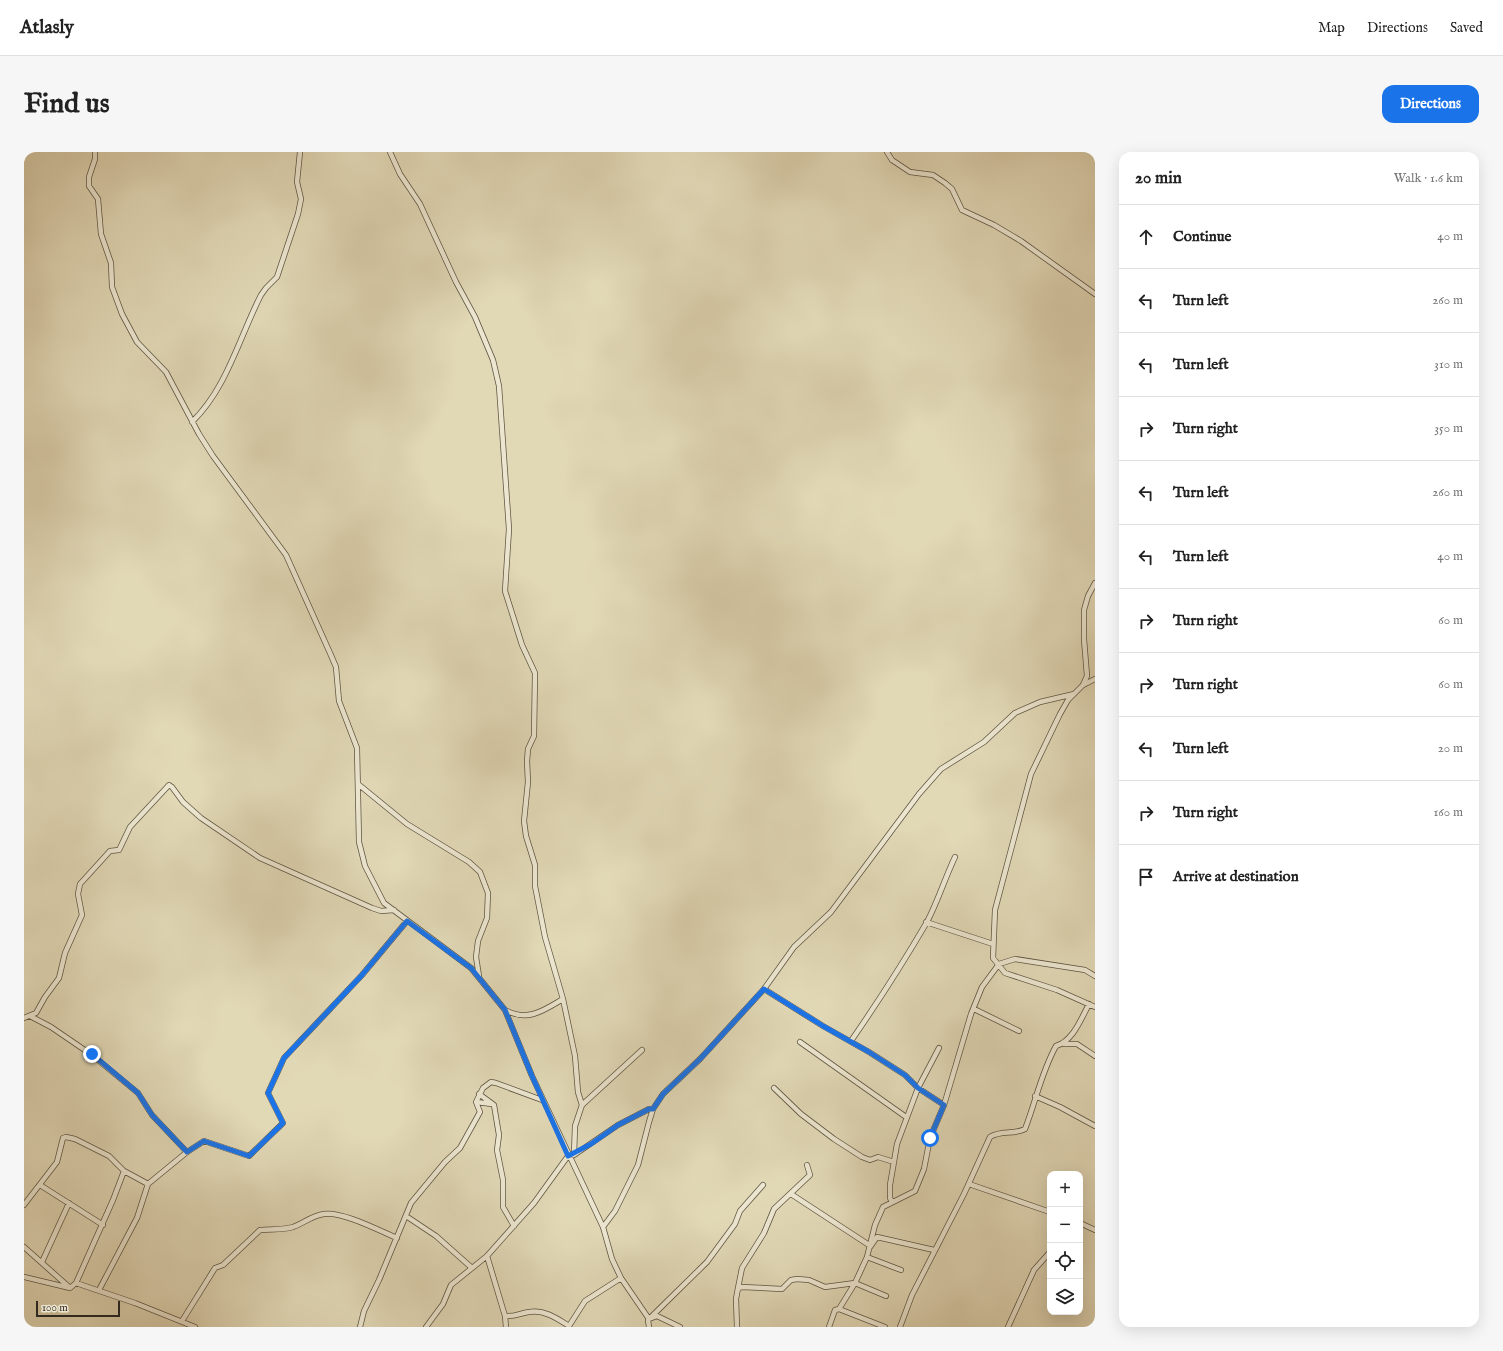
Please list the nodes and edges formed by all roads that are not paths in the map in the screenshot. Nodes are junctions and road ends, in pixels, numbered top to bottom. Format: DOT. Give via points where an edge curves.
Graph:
graph roads {
  1 [pos="95,152"];
  2 [pos="300,152"];
  3 [pos="390,152"];
  4 [pos="887,152"];
  5 [pos="1095,294"];
  6 [pos="192,422"];
  7 [pos="1095,583"];
  8 [pos="1095,679"];
  9 [pos="1083,685"];
  10 [pos="1074,694"];
  11 [pos="358,784"];
  12 [pos="955,857"];
  13 [pos="394,910"];
  14 [pos="407,921"];
  15 [pos="926,922"];
  16 [pos="993,944"];
  17 [pos="999,964"];
  18 [pos="1095,976"];
  19 [pos="479,977"];
  20 [pos="764,989"];
  21 [pos="563,1000"];
  22 [pos="1089,1004"];
  23 [pos="1095,1007"];
  24 [pos="974,1009"];
  25 [pos="505,1010"];
  26 [pos="26,1017"];
  27 [pos="1019,1031"];
  28 [pos="851,1041"];
  29 [pos="800,1042"];
  30 [pos="1064,1044"];
  31 [pos="939,1048"];
  32 [pos="642,1050"];
  33 [pos="1095,1056"];
  34 [pos="774,1088"];
  35 [pos="918,1088"];
  36 [pos="479,1094"];
  37 [pos="1035,1096"];
  38 [pos="542,1100"];
  39 [pos="476,1102"];
  40 [pos="494,1105"];
  41 [pos="582,1105"];
  42 [pos="944,1105"];
  43 [pos="653,1109"];
  44 [pos="906,1117"];
  45 [pos="1095,1126"];
  46 [pos="187,1152"];
  47 [pos="574,1155"];
  48 [pos="568,1156"];
  49 [pos="894,1162"];
  50 [pos="807,1165"];
  51 [pos="124,1171"];
  52 [pos="148,1184"];
  53 [pos="969,1184"];
  54 [pos="40,1185"];
  55 [pos="763,1185"];
  56 [pos="791,1194"];
  57 [pos="892,1202"];
  58 [pos="69,1203"];
  59 [pos="24,1205"];
  60 [pos="1047,1211"];
  61 [pos="406,1216"];
  62 [pos="102,1224"];
  63 [pos="1083,1224"];
  64 [pos="514,1226"];
  65 [pos="602,1227"];
  66 [pos="1095,1230"];
  67 [pos="397,1238"];
  68 [pos="24,1247"];
  69 [pos="869,1247"];
  70 [pos="934,1250"];
  71 [pos="1047,1255"];
  72 [pos="487,1256"];
  73 [pos="867,1257"];
  74 [pos="42,1262"];
  75 [pos="472,1268"];
  76 [pos="901,1270"];
  77 [pos="24,1277"];
  78 [pos="621,1278"];
  79 [pos="76,1283"];
  80 [pos="855,1284"];
  81 [pos="70,1288"];
  82 [pos="738,1288"];
  83 [pos="100,1290"];
  84 [pos="886,1296"];
  85 [pos="839,1309"];
  86 [pos="505,1316"];
  87 [pos="649,1319"];
  88 [pos="182,1321"];
  89 [pos="195,1327"];
  90 [pos="360,1327"];
  91 [pos="426,1327"];
  92 [pos="506,1327"];
  93 [pos="569,1327"];
  94 [pos="649,1327"];
  95 [pos="680,1327"];
  96 [pos="737,1327"];
  97 [pos="829,1327"];
  98 [pos="885,1327"];
  99 [pos="900,1327"];
  100 [pos="1008,1327"];
  1 -- 6 [label="street" via="88,181 90,189 98,199 100,234 112,263 111,281 114,293 133,336 166,372"];
  2 -- 6 [label="street" via="297,182 300,204 277,277 261,295 208,405"];
  3 -- 21 [label="street" via="400,174 420,204 475,317 493,360 500,386 509,529 505,591 522,645 535,673 534,736 528,748 524,821 535,865 535,886 544,937"];
  4 -- 5 [label="street" via="892,160 910,172 933,175 945,183 952,189 962,210 1021,241"];
  6 -- 11 [label="street" via="213,456 286,555 336,667 339,701 357,748"];
  7 -- 9 [label="street" via="1084,610 1088,674"];
  8 -- 9 [label="street"];
  9 -- 10 [label="street"];
  10 -- 16 [label="street" via="1060,714 1031,774 995,910"];
  10 -- 20 [label="street" via="1040,702 1015,713 984,742 941,769 919,794 831,912 794,947"];
  11 -- 13 [label="street" via="359,842 365,866 380,898"];
  11 -- 19 [label="street" via="407,824 469,862 480,872 488,893 487,918 478,941 476,957"];
  12 -- 15 [label="street"];
  13 -- 14 [label="street"];
  13 -- 26 [label="street" via="381,911 372,908 260,858 201,818 169,786 130,827 119,850 110,852 80,884 78,894 82,915 64,953 61,974 36,1013"];
  14 -- 19 [label="street" via="471,968"];
  14 -- 46 [label="street" via="362,975 284,1058 268,1093 283,1123 249,1156 204,1141"];
  15 -- 16 [label="street"];
  15 -- 28 [label="street" via="882,998"];
  16 -- 17 [label="street" via="993,958"];
  17 -- 18 [label="street" via="1015,958 1085,970"];
  17 -- 22 [label="street" via="1005,973 1057,990"];
  17 -- 24 [label="street" via="982,987"];
  19 -- 25 [label="street"];
  20 -- 28 [label="street"];
  20 -- 43 [label="street" via="700,1059 663,1094"];
  21 -- 25 [label="street" via="536,1014 515,1015"];
  21 -- 41 [label="street"];
  22 -- 23 [label="street"];
  22 -- 30 [label="street" via="1075,1031"];
  24 -- 27 [label="street"];
  24 -- 42 [label="street"];
  25 -- 38 [label="street"];
  26 -- 46 [label="street" via="51,1027 92,1054 138,1093 152,1115"];
  28 -- 35 [label="street" via="905,1075"];
  29 -- 44 [label="street"];
  30 -- 33 [label="street" via="1077,1044"];
  30 -- 37 [label="street" via="1056,1046"];
  31 -- 35 [label="street"];
  32 -- 41 [label="street"];
  34 -- 49 [label="street" via="801,1114 862,1157 870,1160 878,1157"];
  35 -- 42 [label="street"];
  35 -- 44 [label="street"];
  36 -- 38 [label="street" via="491,1082"];
  36 -- 39 [label="street"];
  36 -- 40 [label="street"];
  37 -- 45 [label="street"];
  37 -- 53 [label="street" via="1025,1129 1019,1133 990,1137"];
  38 -- 48 [label="street"];
  39 -- 40 [label="street"];
  39 -- 61 [label="street" via="480,1112 472,1129 460,1148 420,1190"];
  40 -- 64 [label="street" via="503,1180 503,1207"];
  41 -- 47 [label="street" via="575,1126"];
  42 -- 57 [label="street" via="930,1138 924,1169 915,1191"];
  43 -- 47 [label="street" via="618,1125"];
  43 -- 65 [label="street" via="638,1165 615,1211"];
  44 -- 49 [label="street"];
  46 -- 52 [label="street"];
  47 -- 48 [label="street"];
  48 -- 64 [label="street"];
  48 -- 65 [label="street"];
  49 -- 57 [label="street" via="890,1198"];
  50 -- 56 [label="street" via="810,1175"];
  51 -- 52 [label="street"];
  51 -- 54 [label="street" via="109,1156 76,1139 66,1137 57,1162"];
  51 -- 62 [label="street"];
  52 -- 83 [label="street" via="137,1218"];
  53 -- 60 [label="street"];
  53 -- 70 [label="street"];
  54 -- 58 [label="street"];
  54 -- 59 [label="street"];
  55 -- 87 [label="street" via="740,1211 735,1224 707,1262"];
  56 -- 69 [label="street"];
  56 -- 82 [label="street" via="774,1209 764,1232 742,1268"];
  57 -- 69 [label="street" via="883,1207"];
  58 -- 62 [label="street"];
  58 -- 74 [label="street"];
  61 -- 67 [label="street"];
  61 -- 75 [label="street" via="436,1236"];
  62 -- 79 [label="street"];
  63 -- 66 [label="street"];
  64 -- 72 [label="street"];
  65 -- 78 [label="street"];
  67 -- 88 [label="street" via="361,1222 331,1214 309,1218 291,1228 260,1230 223,1266 215,1268"];
  67 -- 90 [label="street" via="364,1311"];
  68 -- 74 [label="street"];
  69 -- 70 [label="street" via="877,1237"];
  69 -- 73 [label="street"];
  70 -- 99 [label="street"];
  71 -- 100 [label="street" via="1034,1270"];
  72 -- 75 [label="street"];
  72 -- 86 [label="street"];
  73 -- 76 [label="street"];
  73 -- 80 [label="street"];
  74 -- 81 [label="street"];
  75 -- 91 [label="street" via="451,1285 443,1304"];
  77 -- 81 [label="street"];
  78 -- 87 [label="street"];
  78 -- 93 [label="street" via="585,1301"];
  79 -- 81 [label="street"];
  79 -- 83 [label="street"];
  80 -- 82 [label="street" via="825,1287 809,1280 794,1279 782,1289"];
  80 -- 84 [label="street"];
  80 -- 85 [label="street"];
  82 -- 96 [label="street"];
  83 -- 88 [label="street"];
  85 -- 97 [label="street" via="835,1310"];
  85 -- 98 [label="street"];
  86 -- 92 [label="street"];
  86 -- 93 [label="street" via="515,1317 530,1311 552,1315"];
  87 -- 94 [label="street"];
  87 -- 95 [label="street" via="657,1316"];
  88 -- 89 [label="street"];
}
